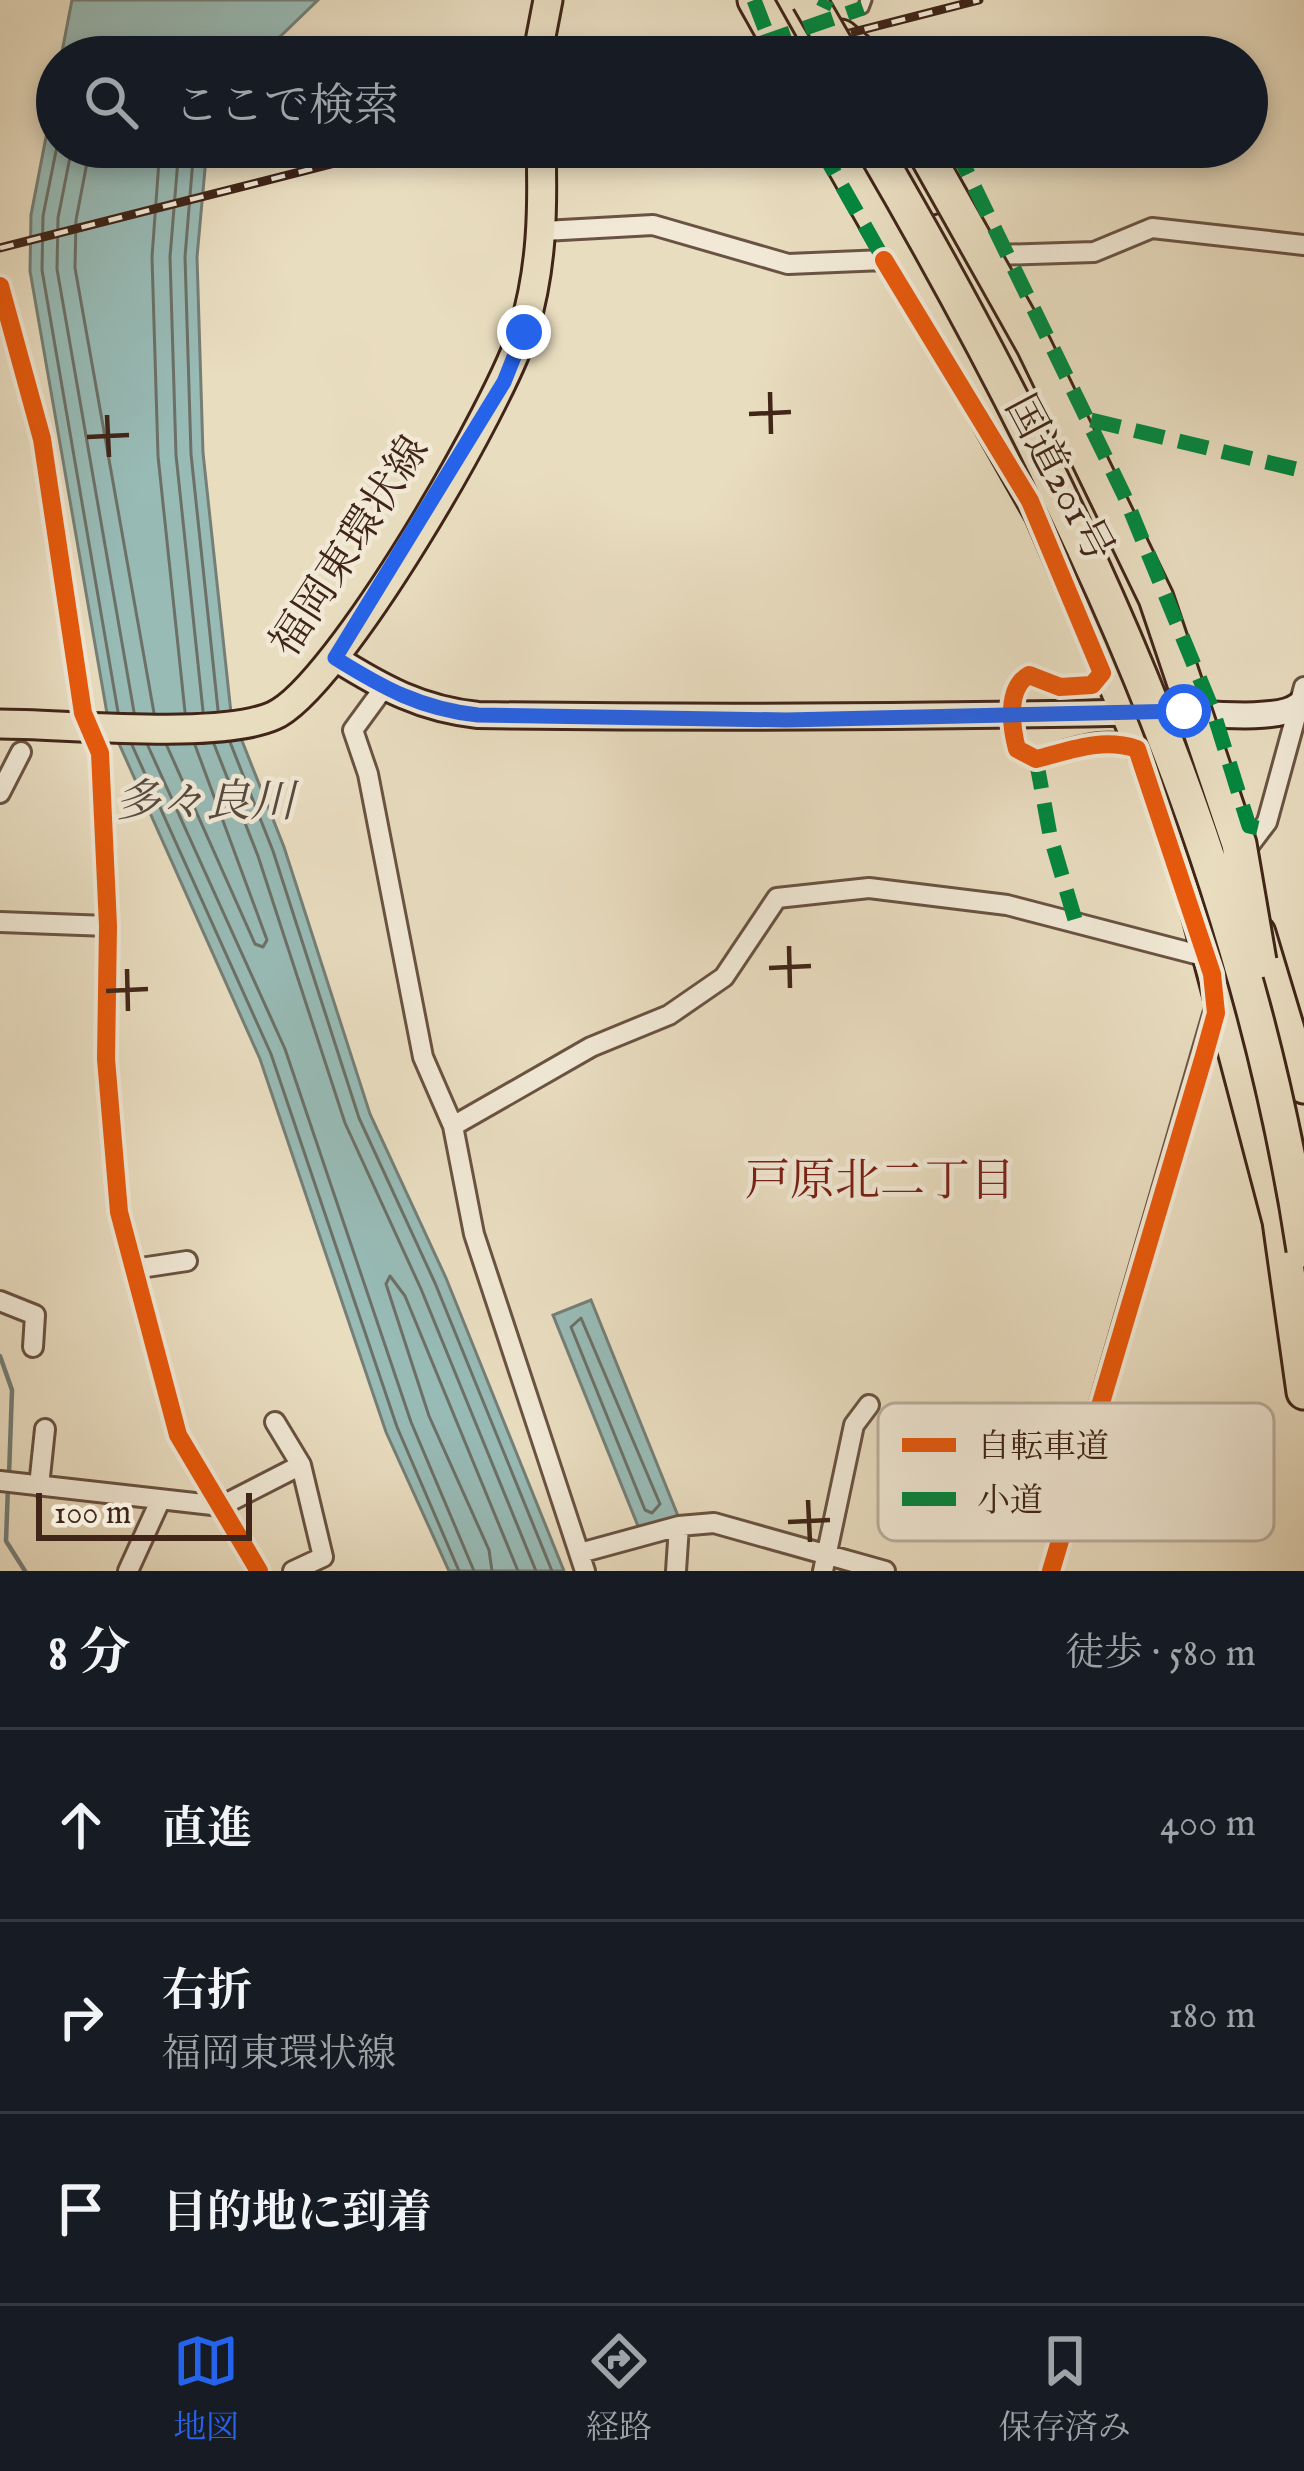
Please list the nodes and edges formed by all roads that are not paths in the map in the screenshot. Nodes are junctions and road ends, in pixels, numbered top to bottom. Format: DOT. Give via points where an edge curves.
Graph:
graph roads {
  1 [pos="548,0"];
  2 [pos="755,0"];
  3 [pos="788,0"];
  4 [pos="809,0"];
  5 [pos="818,0"];
  6 [pos="541,36"];
  7 [pos="775,36"];
  8 [pos="826,36"];
  9 [pos="833,36"];
  10 [pos="836,36"];
  11 [pos="542,168"];
  12 [pos="846,168"];
  13 [pos="870,168"];
  14 [pos="885,168"];
  15 [pos="922,168"];
  16 [pos="924,168"];
  17 [pos="544,231"];
  18 [pos="1304,245"];
  19 [pos="996,255"];
  20 [pos="0,286"];
  21 [pos="335,658"];
  22 [pos="383,689"];
  23 [pos="1302,699"];
  24 [pos="1184,711"];
  25 [pos="1129,712"];
  26 [pos="1014,715"];
  27 [pos="4,719"];
  28 [pos="93,728"];
  29 [pos="21,752"];
  30 [pos="0,793"];
  31 [pos="1212,857"];
  32 [pos="1219,894"];
  33 [pos="0,922"];
  34 [pos="108,926"];
  35 [pos="1208,957"];
  36 [pos="1304,1086"];
  37 [pos="453,1126"];
  38 [pos="1304,1150"];
  39 [pos="1304,1250"];
  40 [pos="187,1261"];
  41 [pos="134,1269"];
  42 [pos="0,1301"];
  43 [pos="33,1347"];
  44 [pos="1304,1392"];
  45 [pos="1101,1403"];
  46 [pos="869,1405"];
  47 [pos="275,1422"];
  48 [pos="45,1429"];
  49 [pos="302,1465"];
  50 [pos="0,1480"];
  51 [pos="39,1486"];
  52 [pos="160,1501"];
  53 [pos="221,1506"];
  54 [pos="679,1526"];
  55 [pos="1060,1541"];
  56 [pos="583,1562"];
  57 [pos="826,1563"];
  58 [pos="128,1571"];
  59 [pos="260,1571"];
  60 [pos="293,1571"];
  61 [pos="676,1571"];
  62 [pos="885,1571"];
  63 [pos="1051,1571"];
  1 -- 6 [label="main road"];
  2 -- 7 [label="highway"];
  3 -- 8 [label="highway"];
  4 -- 9 [label="highway, bridge"];
  5 -- 10 [label="highway"];
  11 -- 17 [label="main road, 福岡東環状線"];
  12 -- 25 [label="highway, 国道201号" via="1042,514"];
  13 -- 32 [label="highway, bridge" via="1074,562"];
  14 -- 32 [label="highway, bridge" via="1042,454 1110,598"];
  15 -- 24 [label="highway, 国道201号" via="1040,382"];
  16 -- 38 [label="highway, bridge" via="1024,326 1156,598 1239,844"];
  17 -- 21 [label="main road, 福岡東環状線" via="524,332 504,382"];
  17 -- 26 [label="street" via="653,225 788,263 884,260 1030,501 1102,673 1092,685 1060,687 1029,675 1014,692"];
  18 -- 19 [label="street" via="1152,228 1094,252"];
  20 -- 28 [label="street" via="42,439"];
  21 -- 22 [label="street"];
  21 -- 28 [label="main road, 福岡東環状線" via="292,707 244,724"];
  22 -- 26 [label="street" via="478,715"];
  22 -- 37 [label="street" via="352,730 368,774 423,1057"];
  23 -- 24 [label="street" via="1283,714"];
  23 -- 31 [label="street" via="1268,823"];
  24 -- 25 [label="street"];
  24 -- 31 [label="highway, 国道201号"];
  25 -- 26 [label="street"];
  25 -- 31 [label="highway, 国道201号"];
  26 -- 31 [label="street" via="1024,756 1137,749"];
  27 -- 28 [label="main road, 福岡東環状線"];
  28 -- 34 [label="street"];
  29 -- 30 [label="street"];
  31 -- 35 [label="street"];
  31 -- 36 [label="highway, 国道201号"];
  31 -- 44 [label="highway, 国道201号"];
  32 -- 39 [label="highway, bridge"];
  33 -- 34 [label="street"];
  34 -- 41 [label="street" via="106,1059 119,1212"];
  35 -- 37 [label="street" via="1007,905 869,888 777,898 724,977 669,1015 591,1047"];
  35 -- 45 [label="street" via="1216,1013"];
  37 -- 56 [label="street" via="473,1234"];
  40 -- 41 [label="street"];
  41 -- 53 [label="street" via="178,1436"];
  42 -- 43 [label="street" via="34,1315"];
  46 -- 57 [label="street" via="854,1425"];
  47 -- 49 [label="street"];
  48 -- 51 [label="street"];
  49 -- 53 [label="street"];
  49 -- 60 [label="street" via="323,1557"];
  50 -- 51 [label="street"];
  51 -- 52 [label="street"];
  52 -- 53 [label="street"];
  52 -- 58 [label="street"];
  53 -- 59 [label="street"];
  54 -- 56 [label="street"];
  54 -- 57 [label="street" via="714,1523"];
  54 -- 61 [label="street"];
  55 -- 63 [label="street"];
  57 -- 62 [label="street"];
}
